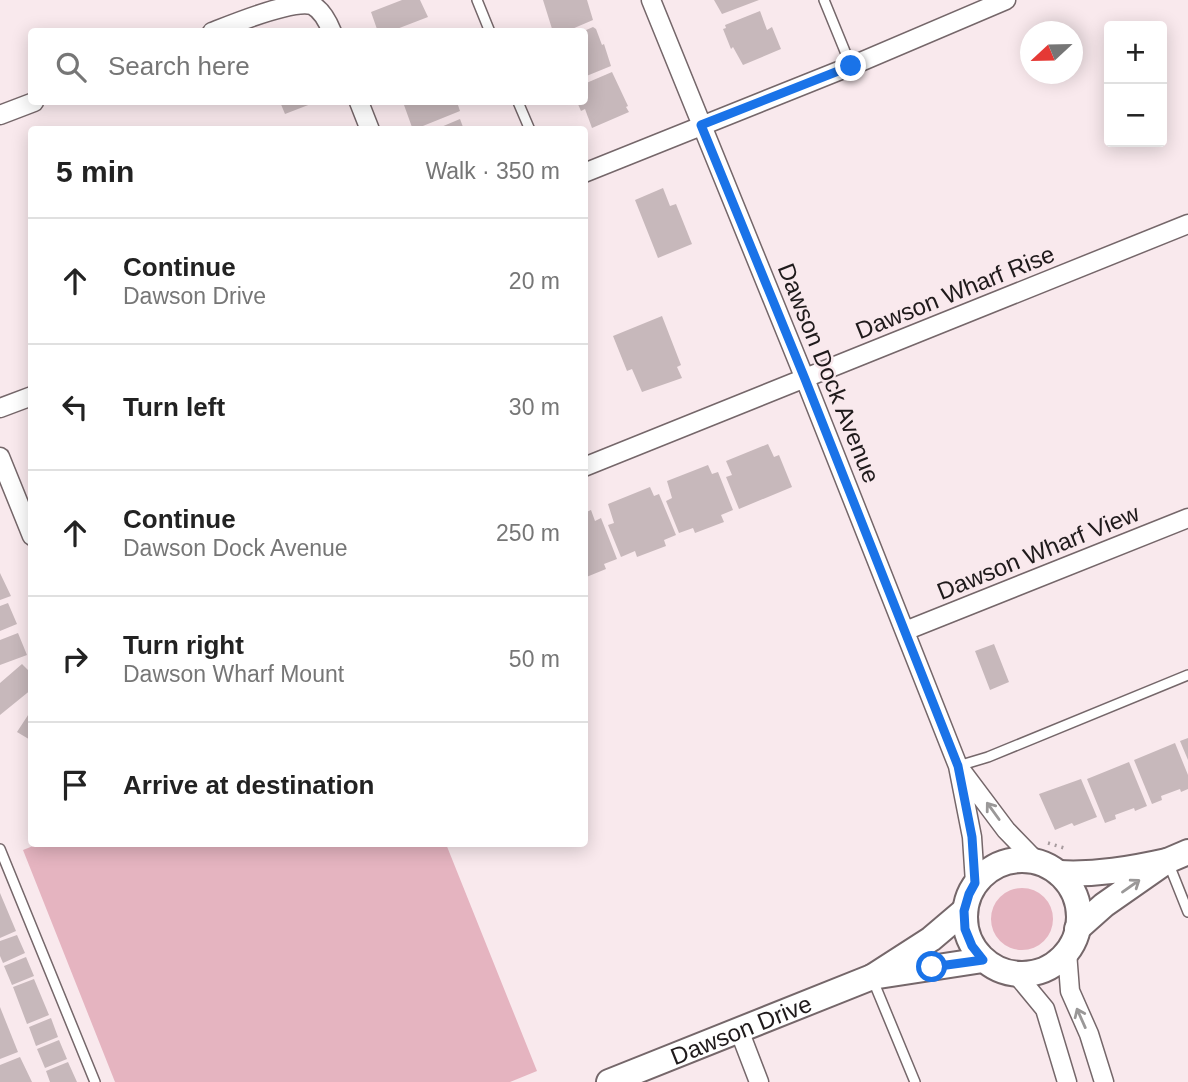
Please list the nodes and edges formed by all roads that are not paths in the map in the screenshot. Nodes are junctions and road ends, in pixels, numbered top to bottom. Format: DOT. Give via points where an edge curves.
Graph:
graph roads {
  1 [pos="477,0"];
  2 [pos="651,0"];
  3 [pos="824,0"];
  4 [pos="1006,0"];
  5 [pos="312,2"];
  6 [pos="987,4"];
  7 [pos="222,28"];
  8 [pos="330,28"];
  9 [pos="488,28"];
  10 [pos="851,66"];
  11 [pos="28,104"];
  12 [pos="360,105"];
  13 [pos="519,105"];
  14 [pos="0,115"];
  15 [pos="701,125"];
  16 [pos="368,126"];
  17 [pos="528,126"];
  18 [pos="588,171"];
  19 [pos="1188,224"];
  20 [pos="805,379"];
  21 [pos="28,398"];
  22 [pos="0,408"];
  23 [pos="0,457"];
  24 [pos="588,465"];
  25 [pos="1188,518"];
  26 [pos="28,526"];
  27 [pos="905,631"];
  28 [pos="1188,675"];
  29 [pos="958,766"];
  30 [pos="0,849"];
  31 [pos="1178,856"];
  32 [pos="1047,859"];
  33 [pos="975,883"];
  34 [pos="964,911"];
  35 [pos="1188,912"];
  36 [pos="1077,929"];
  37 [pos="1067,952"];
  38 [pos="983,960"];
  39 [pos="1016,974"];
  40 [pos="872,977"];
  41 [pos="739,1030"];
  42 [pos="95,1082"];
  43 [pos="609,1082"];
  44 [pos="759,1082"];
  45 [pos="915,1082"];
  46 [pos="1067,1082"];
  47 [pos="1104,1082"];
  1 -- 9 [label="lane"];
  2 -- 15 [label="street, Dawson Dock Avenue"];
  3 -- 10 [label="lane"];
  4 -- 6 [label="street"];
  5 -- 7 [label="street" via="278,6"];
  5 -- 8 [label="street"];
  6 -- 10 [label="street"];
  10 -- 15 [label="street"];
  11 -- 14 [label="street"];
  12 -- 16 [label="street"];
  13 -- 17 [label="lane"];
  15 -- 18 [label="street"];
  15 -- 20 [label="street, Dawson Dock Avenue"];
  19 -- 20 [label="street, Dawson Wharf Rise"];
  20 -- 24 [label="street, Dawson Wharf Rise"];
  20 -- 27 [label="street, Dawson Dock Avenue"];
  21 -- 22 [label="street"];
  23 -- 26 [label="street"];
  25 -- 27 [label="street, Dawson Wharf View"];
  27 -- 29 [label="street, Dawson Dock Avenue"];
  28 -- 29 [label="lane"];
  32 -- 29 [label="street, Dawson Dock Avenue, one-way" via="1006,830"];
  29 -- 33 [label="street, Dawson Dock Avenue" via="972,837"];
  30 -- 42 [label="lane"];
  31 -- 32 [label="street" via="1121,871"];
  31 -- 35 [label="lane"];
  36 -- 31 [label="street, one-way" via="1104,905"];
  32 -- 33 [label="street" via="1003,863"];
  32 -- 36 [label="street" via="1076,896"];
  33 -- 34 [label="street"];
  34 -- 38 [label="street" via="965,929"];
  34 -- 40 [label="street, Dawson Drive" via="931,939"];
  36 -- 37 [label="street"];
  37 -- 39 [label="street" via="1052,966"];
  47 -- 37 [label="street, one-way" via="1070,991"];
  38 -- 39 [label="street"];
  38 -- 40 [label="street, Dawson Drive"];
  39 -- 46 [label="street" via="1045,1009"];
  40 -- 41 [label="street, Dawson Drive"];
  40 -- 45 [label="lane"];
  41 -- 43 [label="street, Dawson Drive"];
  41 -- 44 [label="street"];
}
